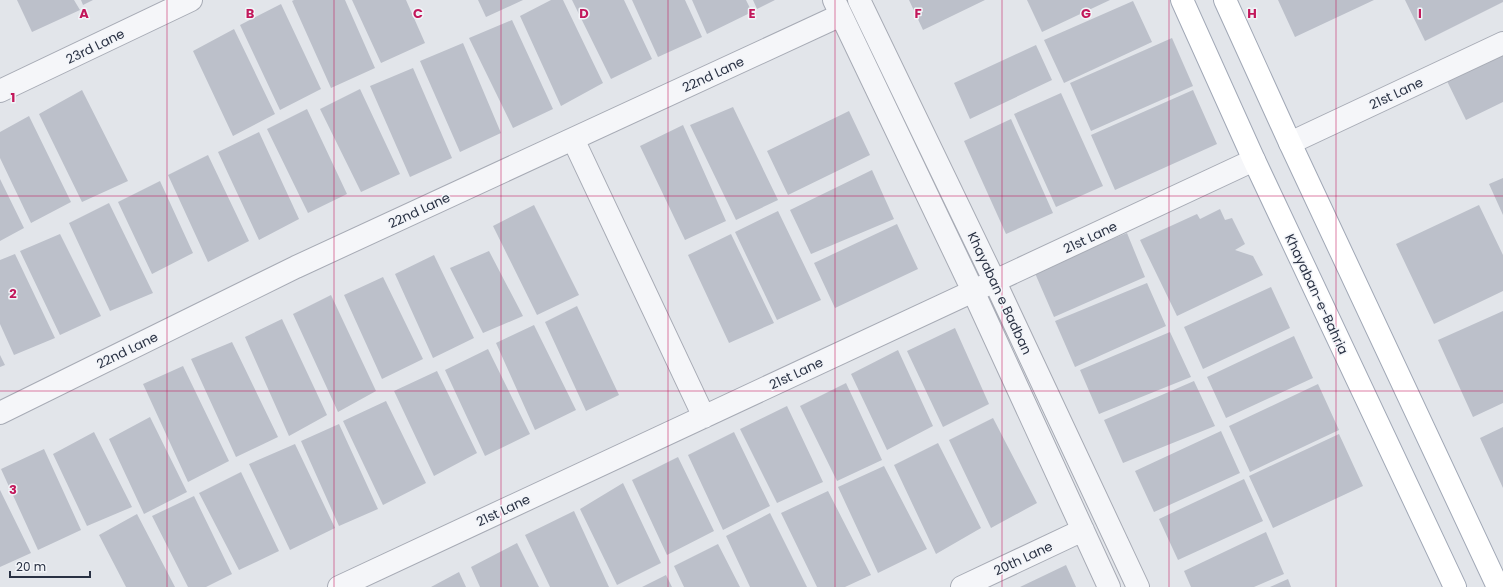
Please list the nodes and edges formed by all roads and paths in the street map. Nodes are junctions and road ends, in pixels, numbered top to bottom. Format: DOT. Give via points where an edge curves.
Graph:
graph roads {
  1 [pos="191,0"];
  2 [pos="859,0"];
  3 [pos="1182,0"];
  4 [pos="1225,0"];
  5 [pos="837,7"];
  6 [pos="1503,43"];
  7 [pos="0,91"];
  8 [pos="573,139"];
  9 [pos="1290,143"];
  10 [pos="1254,160"];
  11 [pos="995,282"];
  12 [pos="973,291"];
  13 [pos="0,413"];
  14 [pos="704,417"];
  15 [pos="1083,530"];
  16 [pos="339,587"];
  17 [pos="962,587"];
  18 [pos="1109,587"];
  19 [pos="1138,587"];
  20 [pos="1455,587"];
  21 [pos="1498,587"];
  1 -- 7 [label="street, 23rd Lane"];
  2 -- 11 [label="street, Khayaban e Badban"];
  3 -- 10 [label="main road, Khayaban-e-Bahria"];
  4 -- 9 [label="main road"];
  5 -- 8 [label="street, 22nd Lane"];
  5 -- 12 [label="street, Khayaban e Badban"];
  6 -- 9 [label="street, 21st Lane"];
  8 -- 13 [label="street, 22nd Lane" via="296,267"];
  8 -- 14 [label="street"];
  9 -- 21 [label="main road"];
  10 -- 11 [label="street, 21st Lane"];
  10 -- 20 [label="main road, Khayaban-e-Bahria"];
  11 -- 12 [label="street, 21st Lane"];
  11 -- 19 [label="street, Khayaban e Badban"];
  12 -- 14 [label="street, 21st Lane"];
  12 -- 15 [label="street, Khayaban e Badban"];
  14 -- 16 [label="street, 21st Lane"];
  15 -- 17 [label="street, 20th Lane"];
  15 -- 18 [label="street, Khayaban e Badban"];
}
